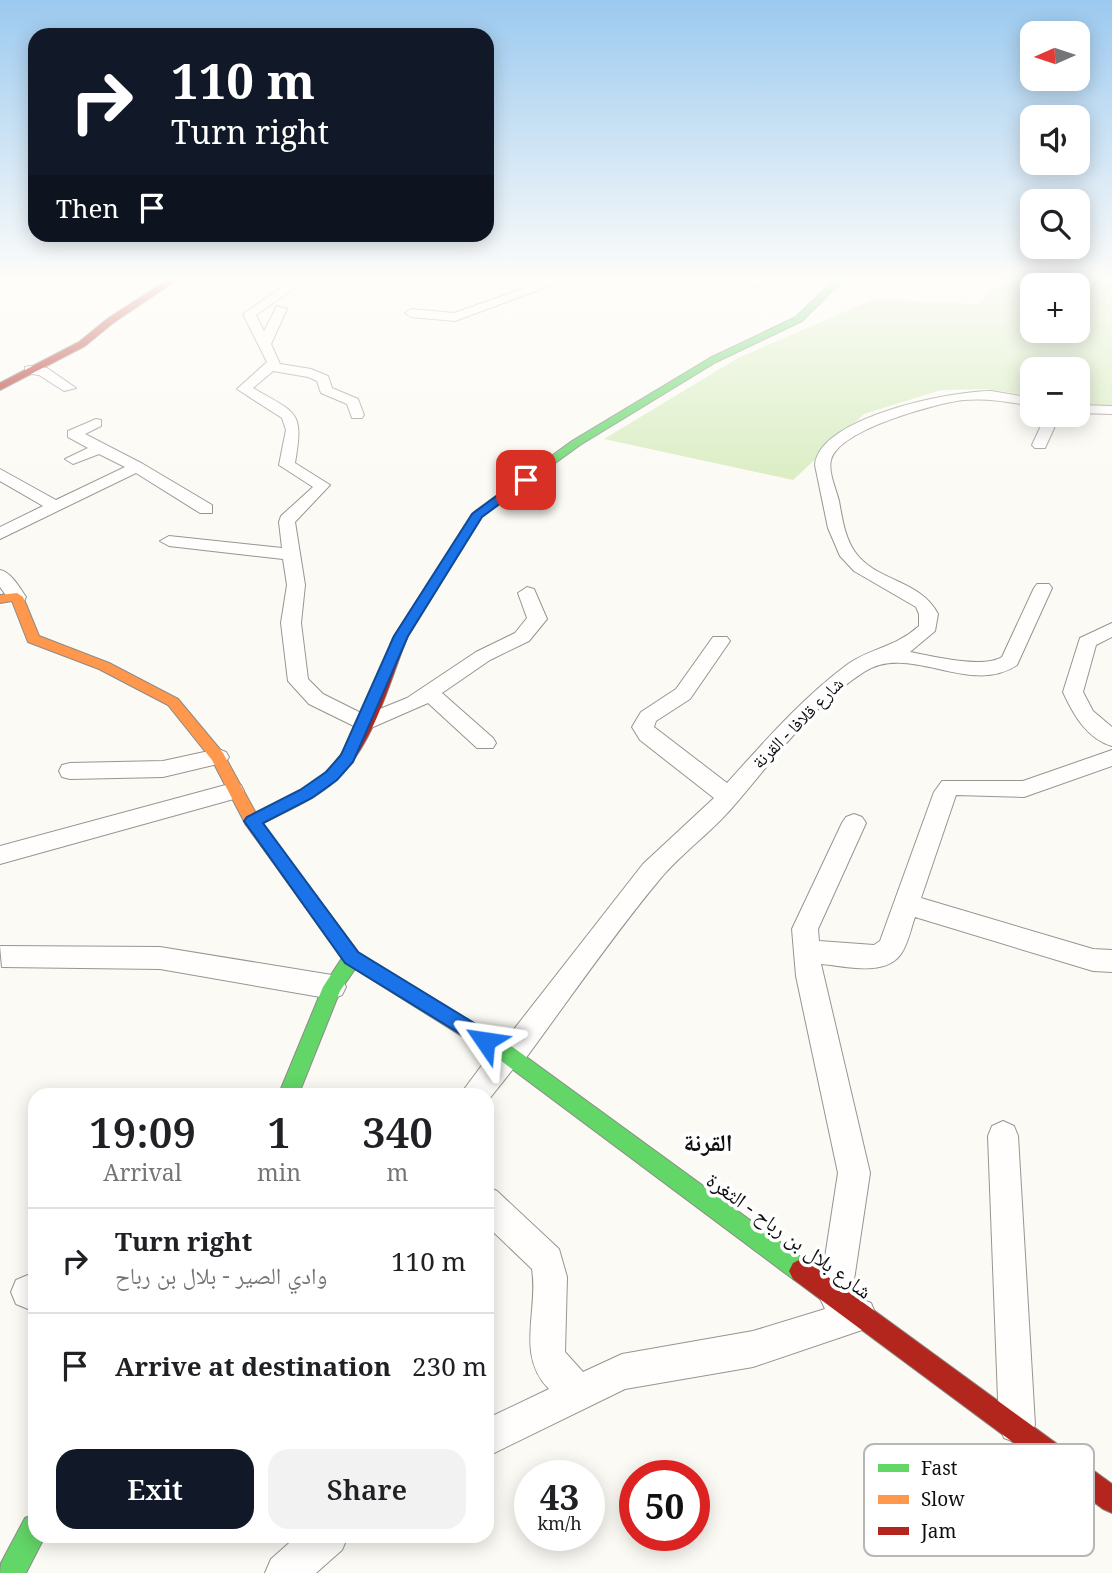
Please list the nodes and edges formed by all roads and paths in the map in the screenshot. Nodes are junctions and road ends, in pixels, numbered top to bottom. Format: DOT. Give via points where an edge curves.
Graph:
graph roads {
  1 [pos="67,351"];
  2 [pos="268,351"];
  3 [pos="731,351"];
  4 [pos="271,367"];
  5 [pos="30,370"];
  6 [pos="0,387"];
  7 [pos="69,388"];
  8 [pos="1020,400"];
  9 [pos="1090,409"];
  10 [pos="1112,410"];
  11 [pos="357,415"];
  12 [pos="96,423"];
  13 [pos="1048,427"];
  14 [pos="1040,445"];
  15 [pos="100,448"];
  16 [pos="73,459"];
  17 [pos="137,467"];
  18 [pos="0,474"];
  19 [pos="56,507"];
  20 [pos="206,509"];
  21 [pos="0,534"];
  22 [pos="169,541"];
  23 [pos="293,555"];
  24 [pos="0,575"];
  25 [pos="1043,588"];
  26 [pos="527,593"];
  27 [pos="9,598"];
  28 [pos="1112,629"];
  29 [pos="720,641"];
  30 [pos="885,653"];
  31 [pos="429,693"];
  32 [pos="364,724"];
  33 [pos="1112,740"];
  34 [pos="485,743"];
  35 [pos="218,757"];
  36 [pos="1112,758"];
  37 [pos="69,771"];
  38 [pos="233,791"];
  39 [pos="728,796"];
  40 [pos="253,821"];
  41 [pos="854,823"];
  42 [pos="0,855"];
  43 [pos="906,904"];
  44 [pos="805,951"];
  45 [pos="2,956"];
  46 [pos="352,958"];
  47 [pos="1112,961"];
  48 [pos="332,987"];
  49 [pos="509,1056"];
  50 [pos="291,1088"];
  51 [pos="481,1088"];
  52 [pos="1003,1136"];
  53 [pos="494,1210"];
  54 [pos="848,1306"];
  55 [pos="579,1394"];
  56 [pos="1017,1429"];
  57 [pos="494,1435"];
  58 [pos="1037,1444"];
  59 [pos="1094,1487"];
  60 [pos="1112,1500"];
  61 [pos="28,1541"];
  62 [pos="320,1543"];
  63 [pos="11,1573"];
  64 [pos="285,1573"];
  1 -- 5 [label="street"];
  2 -- 4 [label="street" via="274,363"];
  3 -- 32 [label="street" via="576,443 478,514 401,636"];
  4 -- 11 [label="street" via="323,379 326,390 353,402"];
  4 -- 23 [label="street" via="245,386 245,391 289,416 293,430 287,465 322,485 288,518"];
  5 -- 6 [label="street"];
  5 -- 7 [label="street" via="42,371"];
  8 -- 30 [label="street, شارع قلافا - القرنة" via="988,395 945,398 876,420 825,456 823,468 845,552 871,576 919,598 930,614 923,635 908,646"];
  9 -- 10 [label="street"];
  12 -- 15 [label="street" via="73,434"];
  13 -- 14 [label="street"];
  15 -- 16 [label="street"];
  15 -- 17 [label="street"];
  17 -- 19 [label="street"];
  17 -- 20 [label="street"];
  18 -- 19 [label="street"];
  19 -- 21 [label="street"];
  22 -- 23 [label="street"];
  23 -- 32 [label="street" via="296,585 291,623 298,681 316,699"];
  24 -- 27 [label="street"];
  25 -- 30 [label="street" via="1010,661 1000,668"];
  26 -- 31 [label="street" via="537,619 530,631"];
  27 -- 35 [label="street, شارع بلال بن رباح - الثغرة" via="33,639 104,666 173,702"];
  28 -- 33 [label="street" via="1087,642 1073,692 1084,715"];
  29 -- 39 [label="street" via="683,694 648,717 643,727"];
  30 -- 39 [label="street, شارع قلافا - القرنة" via="857,667 801,715"];
  31 -- 32 [label="street"];
  31 -- 34 [label="street"];
  32 -- 40 [label="street" via="348,758 332,776"];
  35 -- 37 [label="street" via="152,771"];
  35 -- 38 [label="street, شارع بلال بن رباح - الثغرة"];
  36 -- 43 [label="street" via="1034,787 950,787"];
  38 -- 40 [label="street, شارع بلال بن رباح - الثغرة"];
  38 -- 42 [label="street"];
  39 -- 49 [label="street, شارع قلافا - القرنة" via="652,871"];
  40 -- 46 [label="street, شارع بلال بن رباح - الثغرة"];
  41 -- 44 [label="street" via="805,929"];
  43 -- 44 [label="street" via="892,946 884,954 864,957"];
  43 -- 47 [label="street" via="1093,960"];
  44 -- 54 [label="street" via="854,1173"];
  45 -- 48 [label="street" via="160,958"];
  46 -- 48 [label="street"];
  46 -- 49 [label="street, شارع بلال بن رباح - الثغرة"];
  48 -- 50 [label="street"];
  49 -- 51 [label="street, شارع قلافا - القرنة"];
  49 -- 54 [label="street, شارع بلال بن رباح - الثغرة"];
  52 -- 56 [label="street"];
  53 -- 55 [label="street" via="547,1261 547,1354 554,1369"];
  54 -- 55 [label="street" via="753,1349 622,1373"];
  54 -- 56 [label="street, شارع بلال بن رباح - الثغرة"];
  55 -- 57 [label="street"];
  56 -- 58 [label="street, شارع بلال بن رباح - الثغرة"];
  59 -- 60 [label="street, شارع بلال بن رباح - الثغرة"];
  61 -- 63 [label="street"];
  62 -- 64 [label="street"];
}
